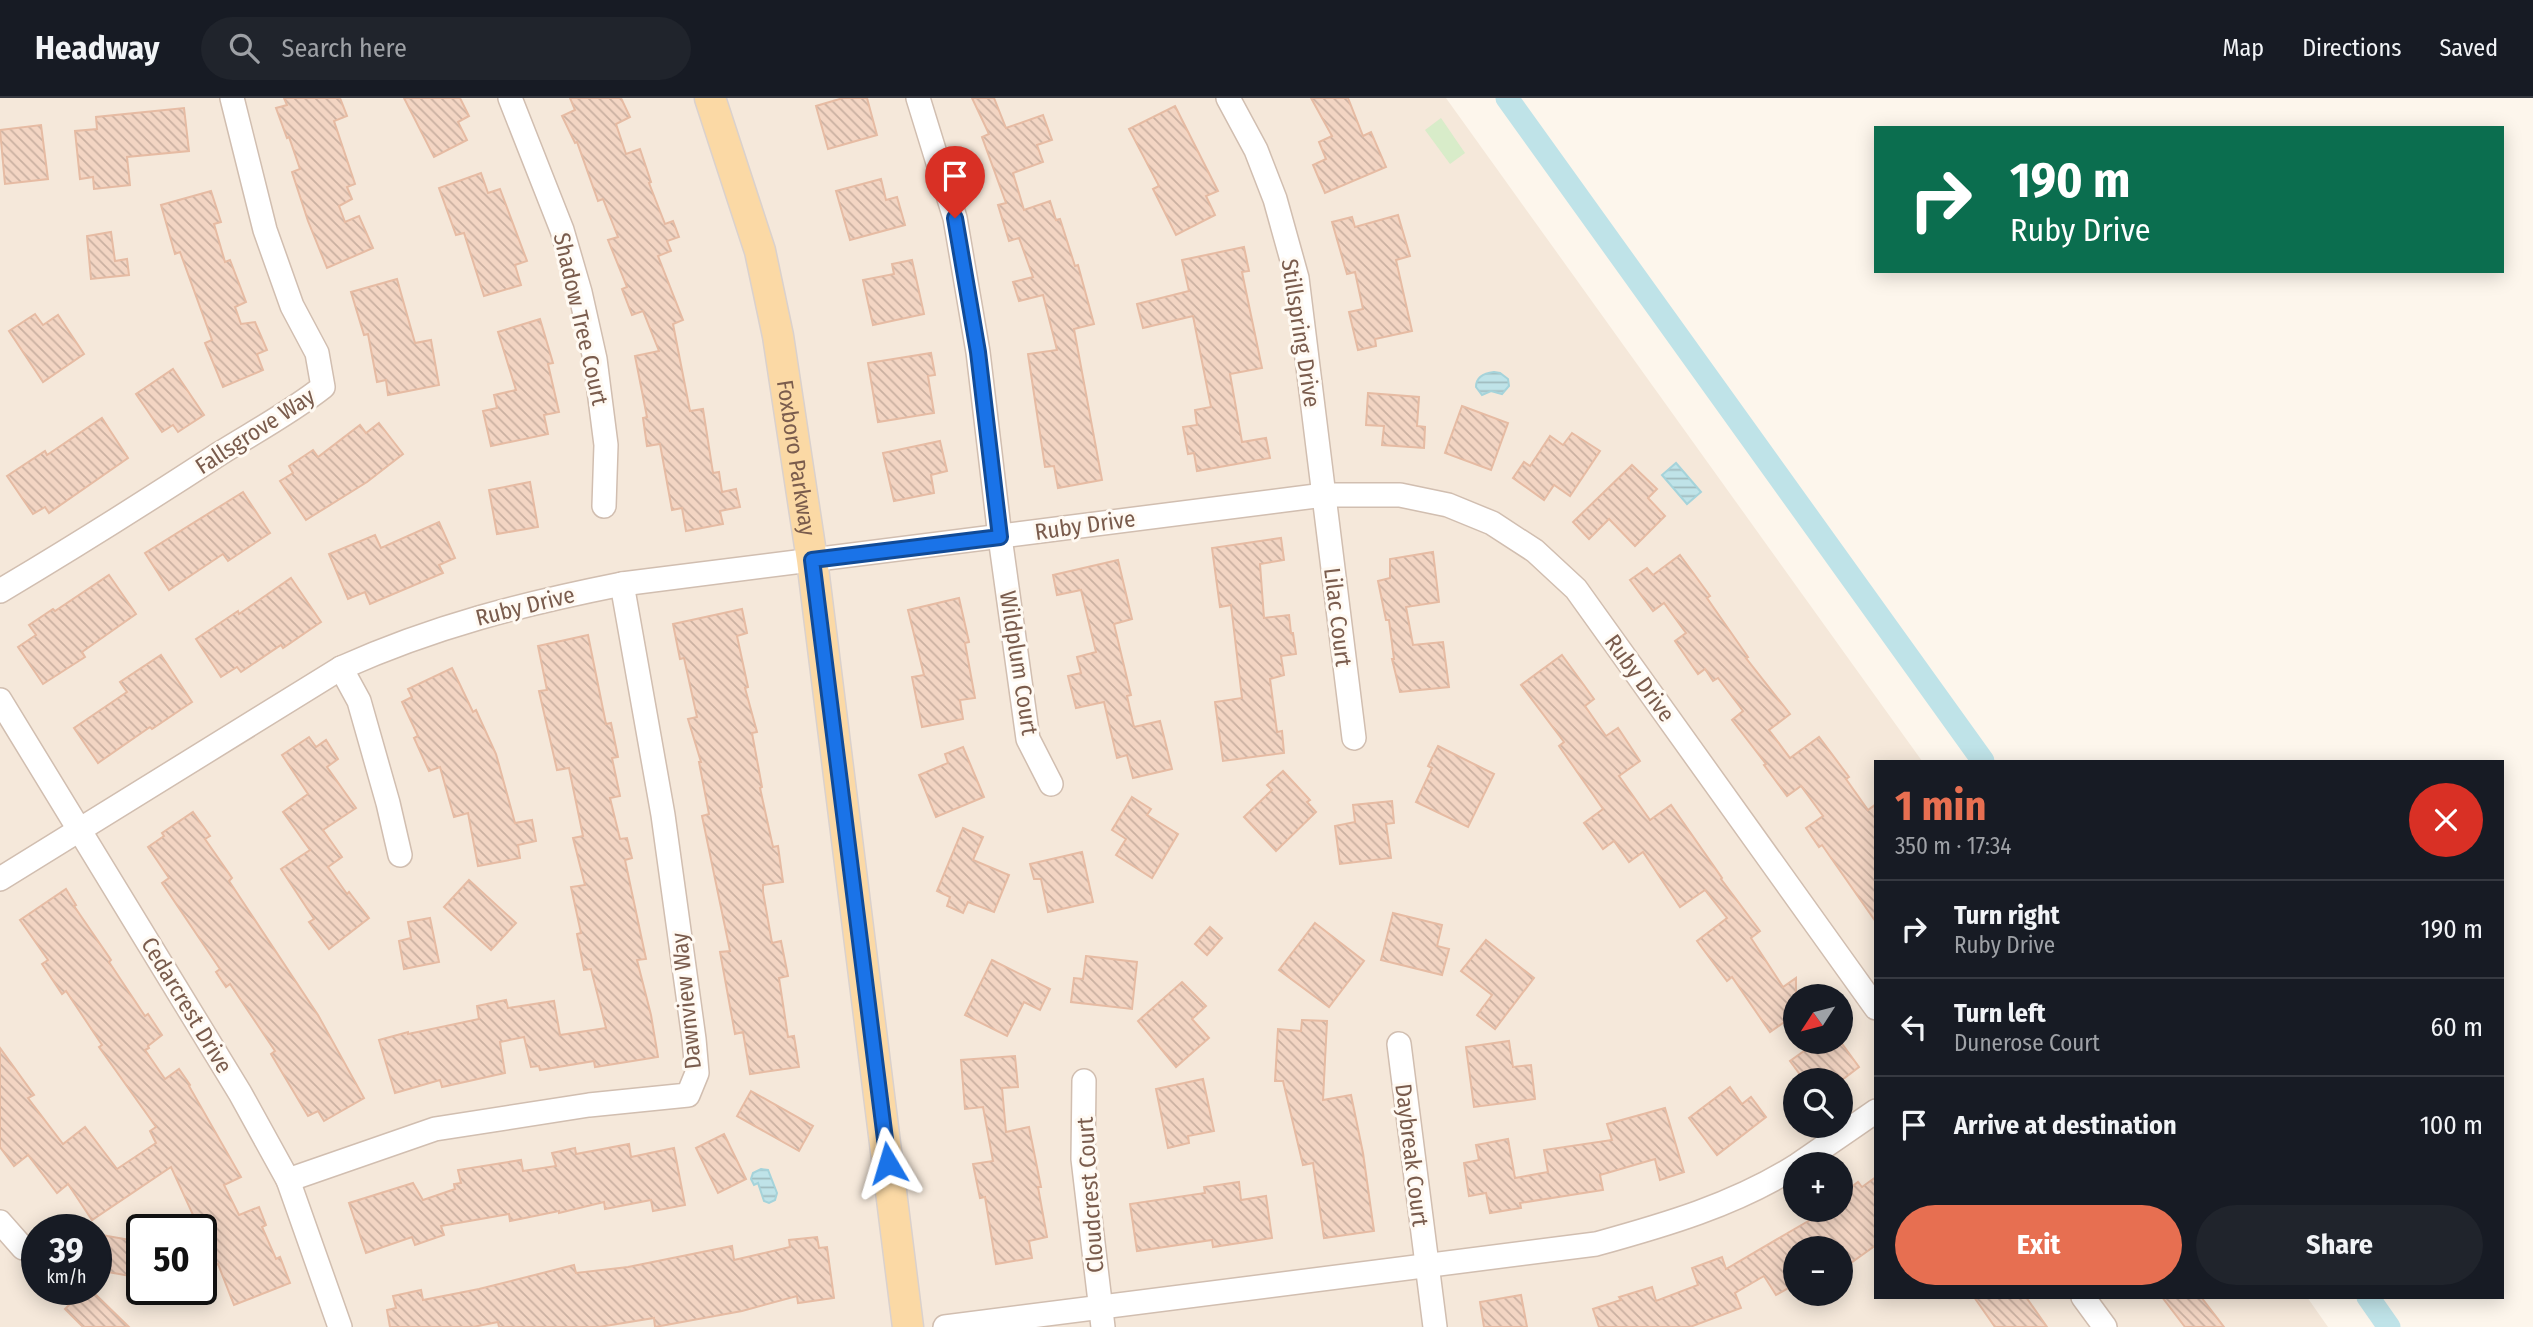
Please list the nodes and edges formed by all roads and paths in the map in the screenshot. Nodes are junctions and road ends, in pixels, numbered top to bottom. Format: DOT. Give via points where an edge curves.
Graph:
graph roads {
  1 [pos="232,98"];
  2 [pos="510,98"];
  3 [pos="710,98"];
  4 [pos="918,98"];
  5 [pos="1228,98"];
  6 [pos="1324,495"];
  7 [pos="604,506"];
  8 [pos="1000,537"];
  9 [pos="812,560"];
  10 [pos="622,584"];
  11 [pos="0,591"];
  12 [pos="341,668"];
  13 [pos="0,700"];
  14 [pos="1354,738"];
  15 [pos="1051,784"];
  16 [pos="79,829"];
  17 [pos="400,855"];
  18 [pos="0,878"];
  19 [pos="1874,1005"];
  20 [pos="1399,1044"];
  21 [pos="1084,1082"];
  22 [pos="1874,1112"];
  23 [pos="1816,1152"];
  24 [pos="1783,1173"];
  25 [pos="288,1180"];
  26 [pos="0,1222"];
  27 [pos="21,1246"];
  28 [pos="1427,1266"];
  29 [pos="2084,1299"];
  30 [pos="1102,1317"];
  31 [pos="340,1327"];
  32 [pos="908,1327"];
  33 [pos="944,1327"];
  34 [pos="1435,1327"];
  35 [pos="2105,1327"];
  1 -- 11 [label="street, Fallsgrove Way" via="265,230 292,306 317,354 323,387"];
  2 -- 7 [label="street, Shadow Tree Court" via="562,230 580,292 595,359 606,445"];
  3 -- 9 [label="main road, Foxboro Parkway" via="760,251 778,336"];
  4 -- 8 [label="street, Wildplum Court" via="955,218 978,352"];
  5 -- 6 [label="street, Stillspring Drive" via="1256,149 1297,278"];
  6 -- 8 [label="street, Ruby Drive"];
  6 -- 14 [label="street, Lilac Court"];
  6 -- 19 [label="street, Ruby Drive" via="1399,495 1448,505 1492,523 1543,558 1576,589"];
  8 -- 9 [label="street, Ruby Drive"];
  8 -- 15 [label="street, Wildplum Court" via="1028,739"];
  9 -- 10 [label="street, Ruby Drive"];
  9 -- 32 [label="main road, Foxboro Parkway"];
  10 -- 12 [label="street, Ruby Drive" via="476,617"];
  10 -- 25 [label="street, Dawnview Way" via="663,815 694,1039 698,1073 688,1095 435,1129"];
  12 -- 16 [label="street, Ruby Drive"];
  12 -- 17 [label="street" via="359,701"];
  13 -- 16 [label="street, Cedarcrest Drive"];
  16 -- 18 [label="street, Ruby Drive"];
  16 -- 25 [label="street, Cedarcrest Drive" via="234,1082"];
  20 -- 28 [label="street, Daybreak Court"];
  21 -- 30 [label="street, Cloudcrest Court" via="1083,1159"];
  22 -- 23 [label="street"];
  24 -- 28 [label="street" via="1682,1220 1596,1244"];
  25 -- 31 [label="street, Cedarcrest Drive"];
  26 -- 27 [label="street"];
  28 -- 30 [label="street"];
  28 -- 34 [label="street, Daybreak Court"];
  29 -- 35 [label="street"];
  30 -- 33 [label="street"];
}
